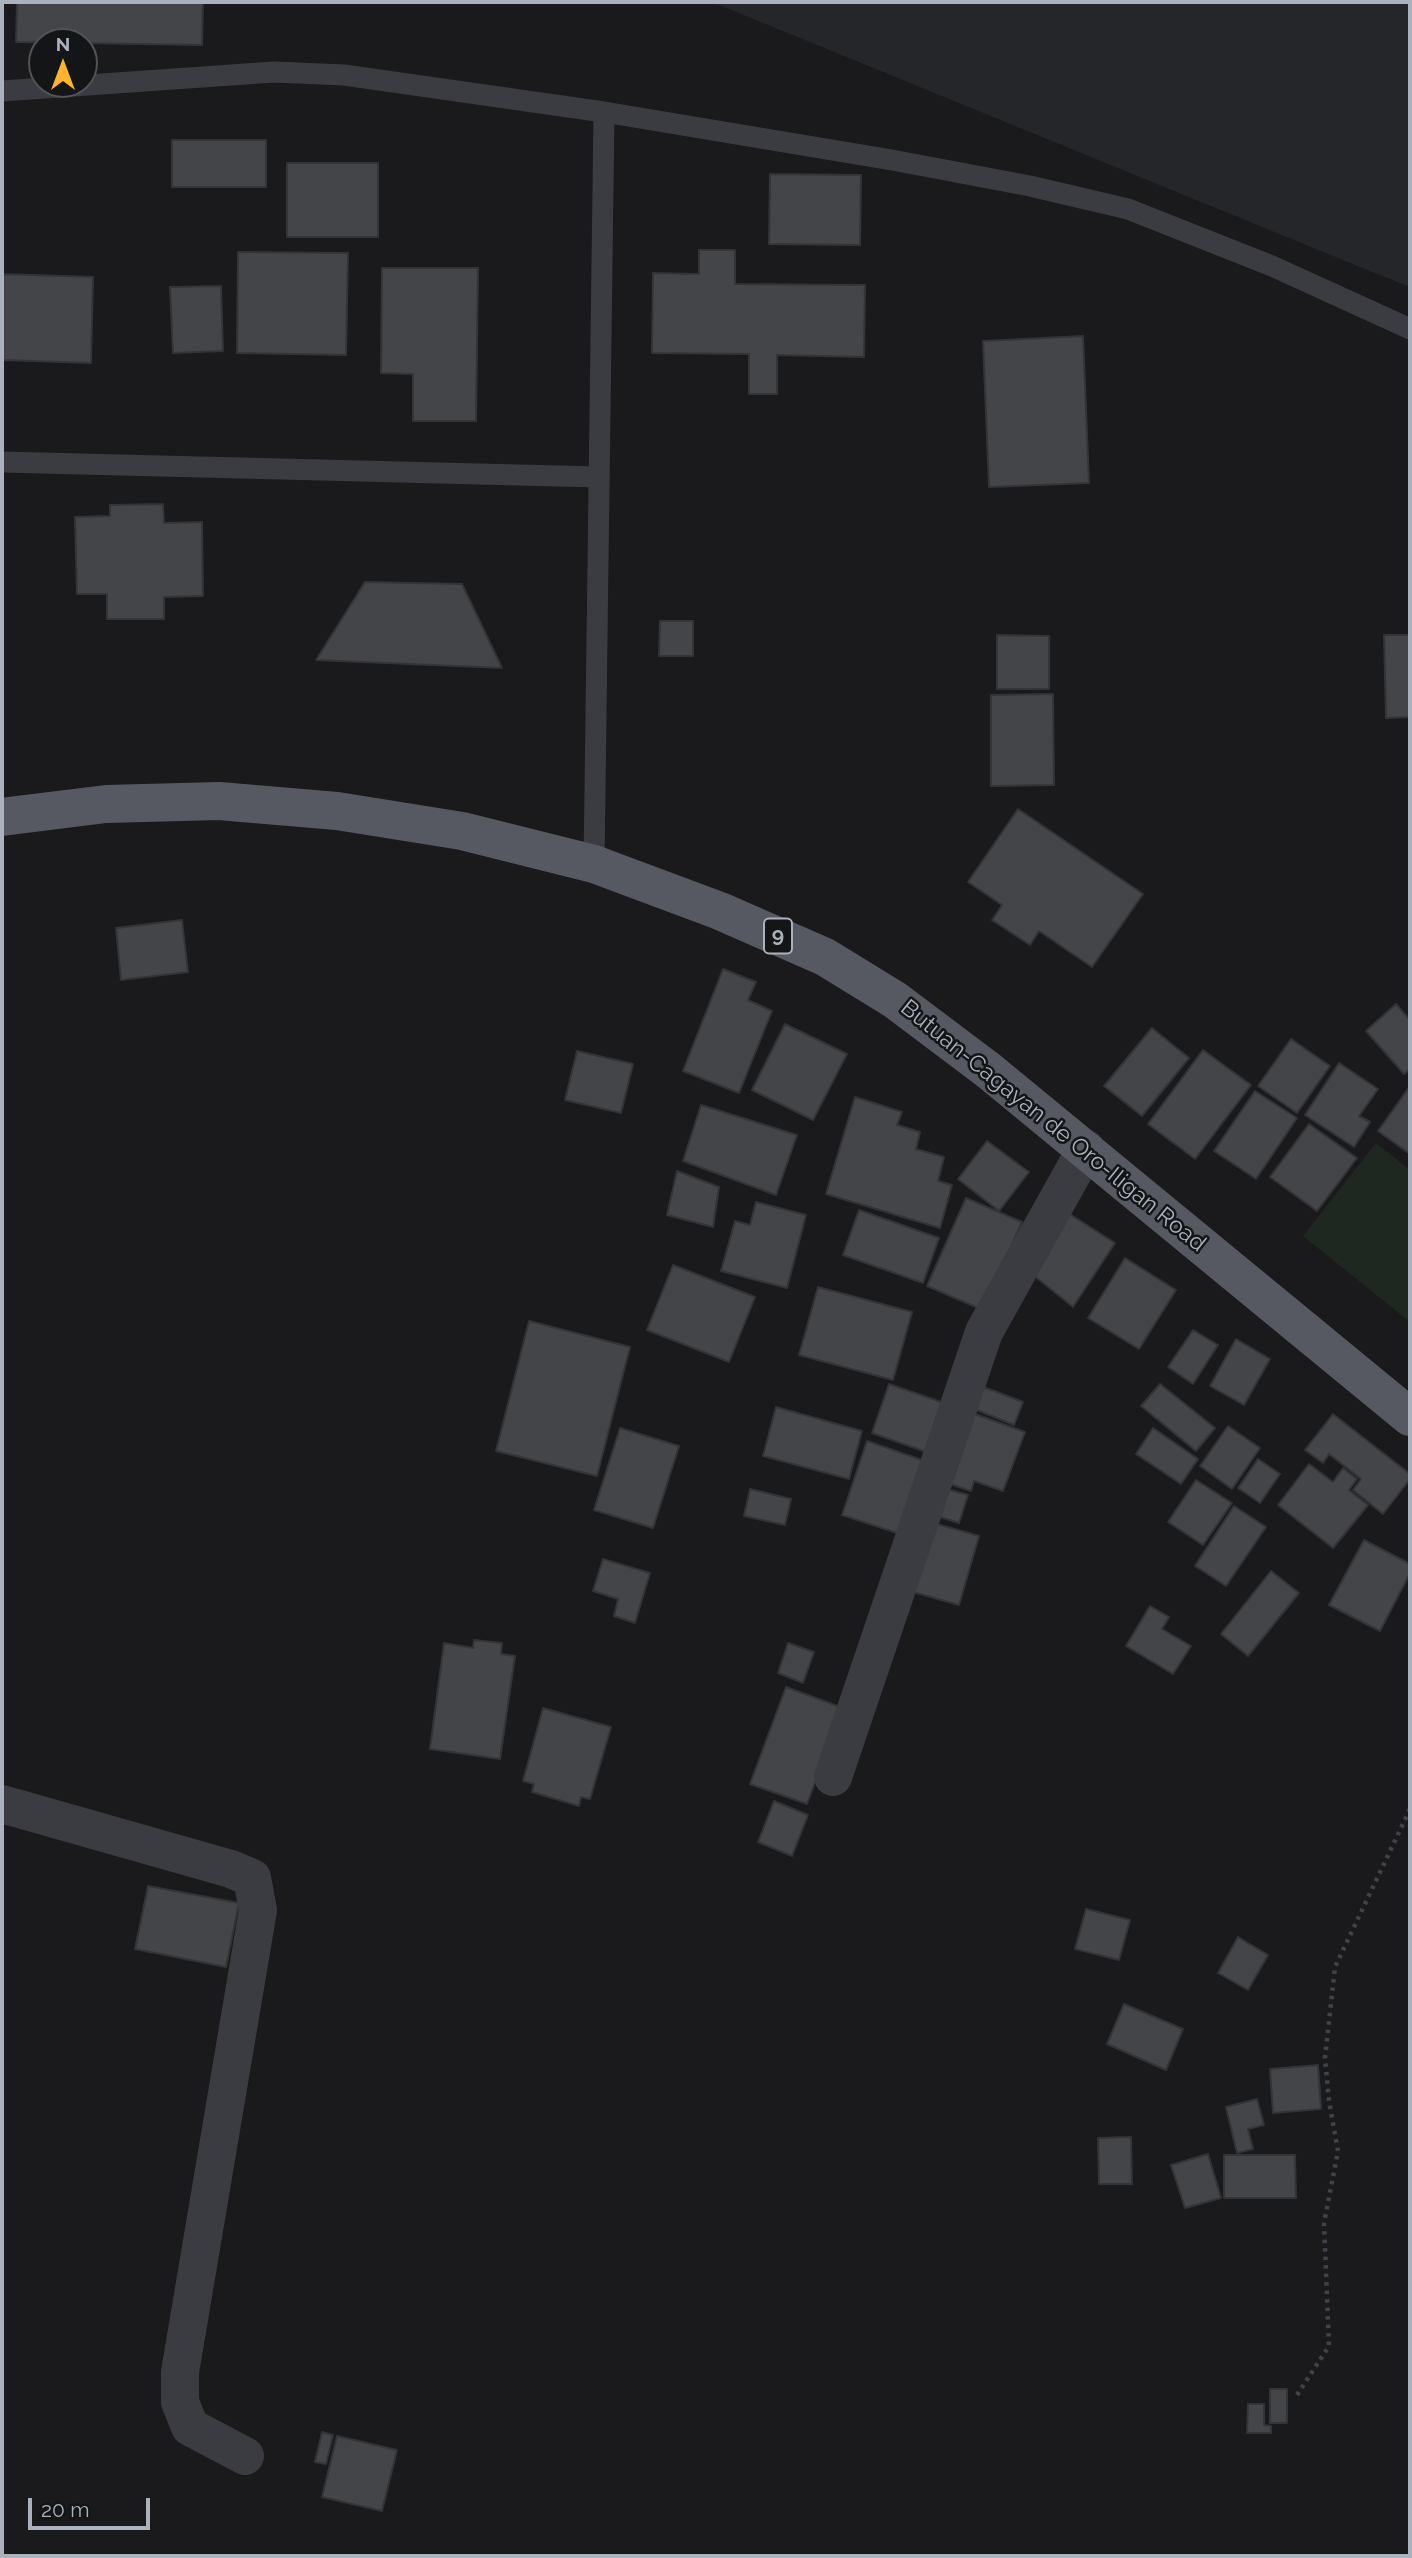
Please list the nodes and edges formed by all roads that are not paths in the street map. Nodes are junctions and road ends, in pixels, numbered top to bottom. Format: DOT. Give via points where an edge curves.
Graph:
graph roads {
  1 [pos="2,91"];
  2 [pos="604,112"];
  3 [pos="1410,329"];
  4 [pos="2,462"];
  5 [pos="599,477"];
  6 [pos="2,817"];
  7 [pos="594,864"];
  8 [pos="1086,1149"];
  9 [pos="1410,1417"];
  10 [pos="833,1777"];
  11 [pos="2,1804"];
  12 [pos="245,2456"];
  1 -- 2 [label="lane" via="274,72 344,75"];
  2 -- 3 [label="lane" via="905,162 1128,209 1272,266"];
  2 -- 5 [label="lane"];
  4 -- 5 [label="lane"];
  5 -- 7 [label="lane"];
  6 -- 7 [label="main road, Butuan-Cagayan de Oro-Iligan Road / 9" via="106,804 219,801 337,811 462,831"];
  7 -- 8 [label="main road, Butuan-Cagayan de Oro-Iligan Road / 9" via="825,957 895,1000"];
  8 -- 9 [label="main road, Butuan-Cagayan de Oro-Iligan Road / 9"];
  8 -- 10 [label="street" via="984,1332"];
  11 -- 12 [label="street" via="252,1878 258,1910 180,2372 180,2402 190,2427"];
}
